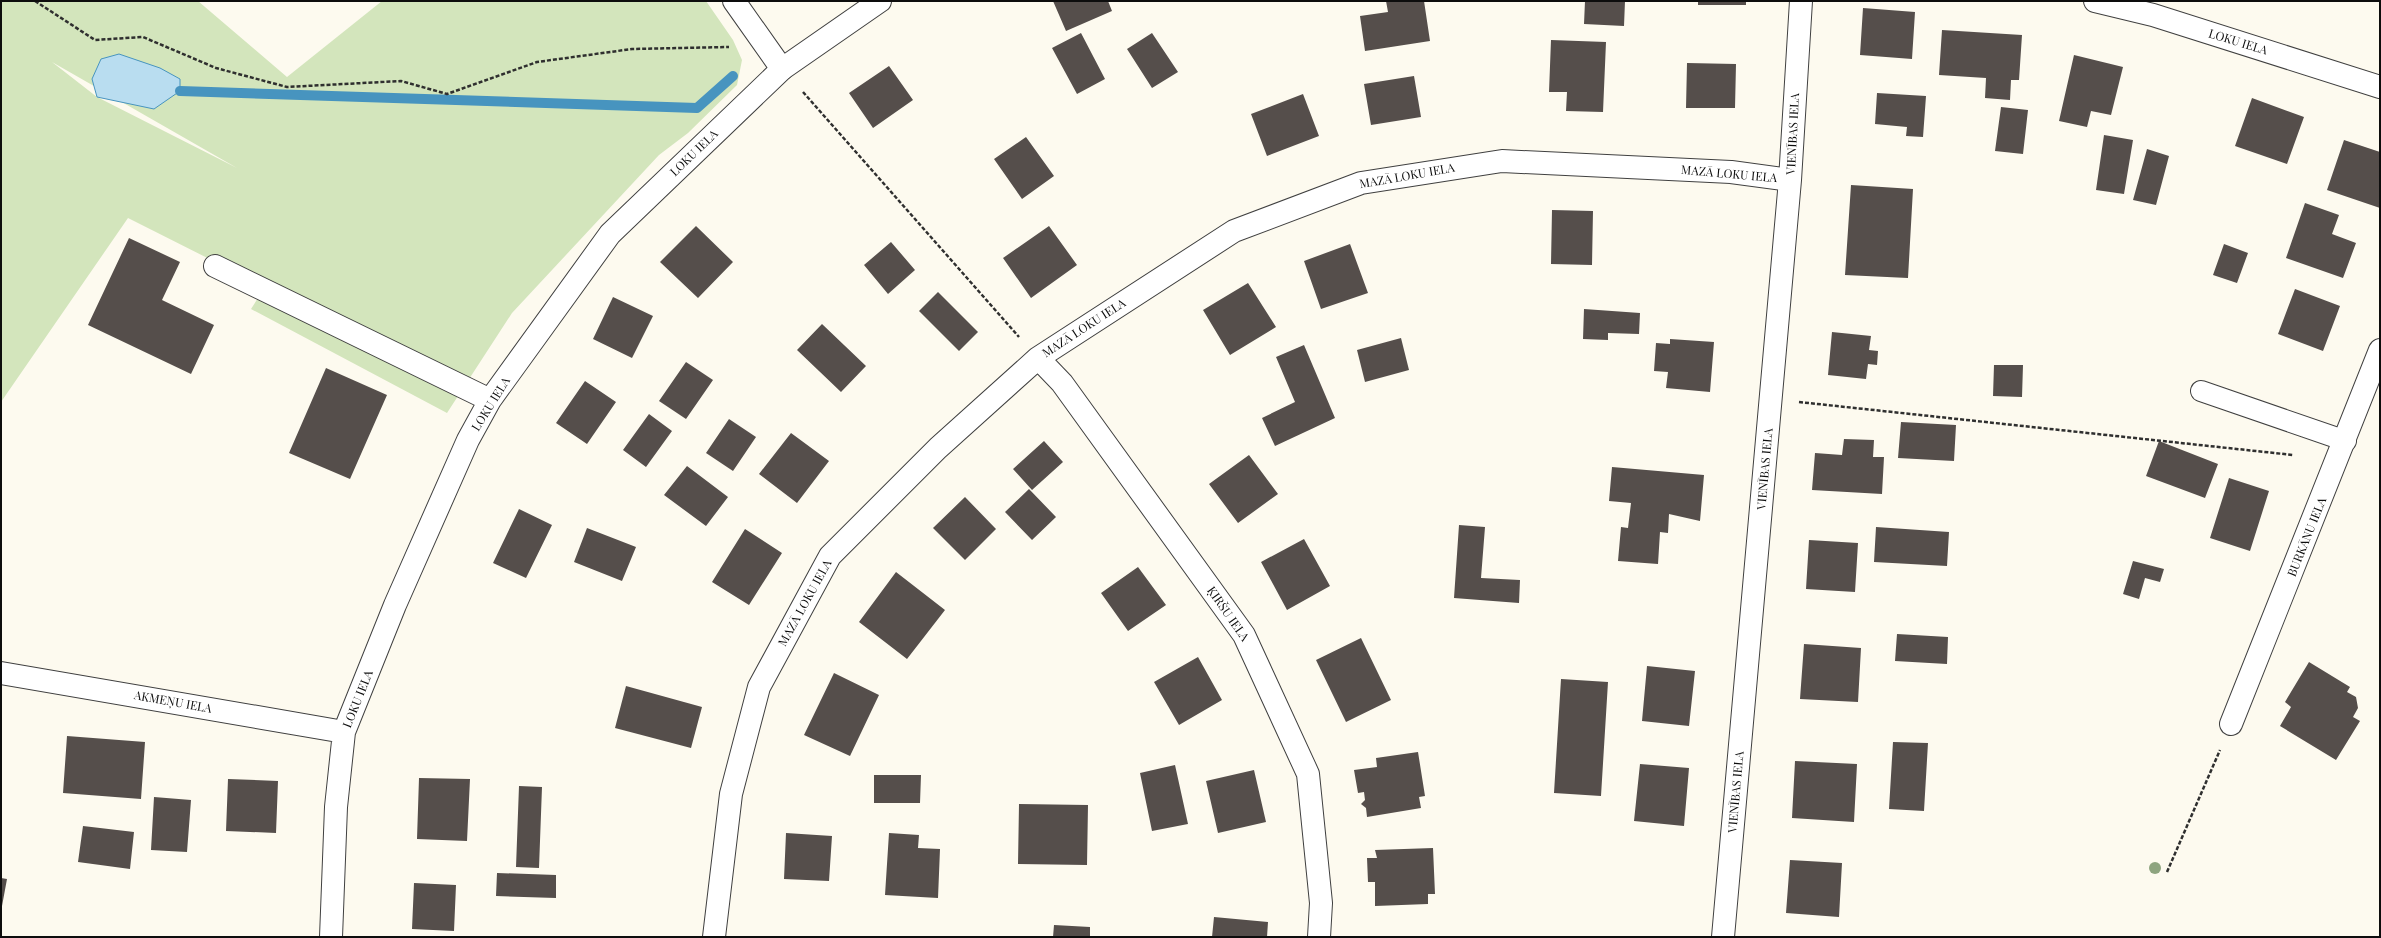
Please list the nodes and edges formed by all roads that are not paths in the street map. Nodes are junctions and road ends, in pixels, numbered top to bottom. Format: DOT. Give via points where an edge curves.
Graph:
graph roads {
  1 [pos="734,1"];
  2 [pos="880,1"];
  3 [pos="1801,1"];
  4 [pos="2095,1"];
  5 [pos="782,69"];
  6 [pos="2380,87"];
  7 [pos="1790,180"];
  8 [pos="215,266"];
  9 [pos="2380,350"];
  10 [pos="1038,358"];
  11 [pos="2201,391"];
  12 [pos="490,400"];
  13 [pos="2342,450"];
  14 [pos="1,673"];
  15 [pos="2231,724"];
  16 [pos="344,732"];
  17 [pos="331,937"];
  18 [pos="714,937"];
  19 [pos="1319,937"];
  20 [pos="1724,937"];
  1 -- 5 [label="street"];
  2 -- 5 [label="street, LOKU IELA"];
  3 -- 7 [label="street, VIENĪBAS IELA"];
  4 -- 6 [label="street, LOKU IELA" via="2153,15"];
  5 -- 12 [label="street, LOKU IELA" via="610,234"];
  7 -- 10 [label="street, MAZĀ LOKU IELA" via="1731,172 1502,160 1361,183 1234,231"];
  7 -- 20 [label="street, VIENĪBAS IELA"];
  8 -- 12 [label="street"];
  9 -- 13 [label="street, BURKĀNU IELA"];
  10 -- 18 [label="street, MAZĀ LOKU IELA" via="938,448 830,556 759,688 731,794"];
  10 -- 19 [label="street, ĶIRŠU IELA" via="1062,383 1244,635 1308,774 1321,903"];
  11 -- 13 [label="lane"];
  12 -- 16 [label="street, LOKU IELA" via="468,440 395,606"];
  13 -- 15 [label="street, BURKĀNU IELA"];
  14 -- 16 [label="street, AKMEŅU IELA"];
  16 -- 17 [label="street, LOKU IELA" via="336,807"];
}
